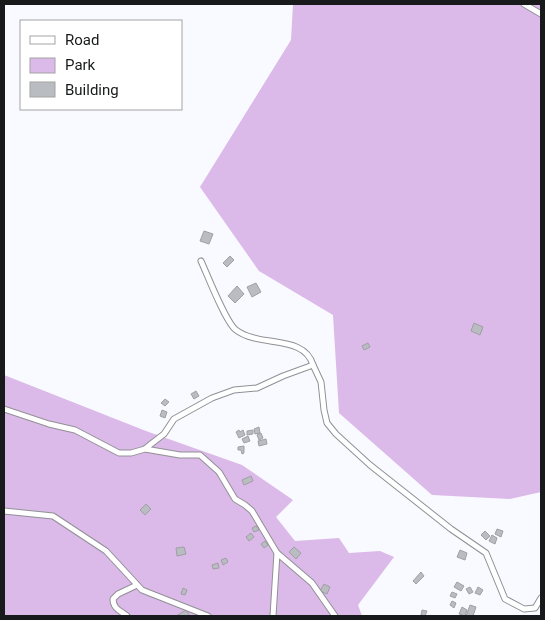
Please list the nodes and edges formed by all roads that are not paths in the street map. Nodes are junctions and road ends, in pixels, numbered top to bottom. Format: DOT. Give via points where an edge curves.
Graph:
graph roads {
  1 [pos="524,4"];
  2 [pos="541,14"];
  3 [pos="201,260"];
  4 [pos="313,365"];
  5 [pos="4,409"];
  6 [pos="145,448"];
  7 [pos="4,511"];
  8 [pos="277,553"];
  9 [pos="137,585"];
  10 [pos="541,598"];
  11 [pos="127,616"];
  12 [pos="208,616"];
  13 [pos="274,616"];
  14 [pos="335,616"];
  1 -- 2 [label="street"];
  3 -- 4 [label="street" via="235,330 256,340 295,345 310,355"];
  4 -- 6 [label="street" via="257,388 234,390 212,398 174,420 164,434"];
  4 -- 10 [label="street" via="321,382 327,423 336,434 451,530 486,552 505,599 529,610 535,608"];
  5 -- 6 [label="street" via="75,430 119,453"];
  6 -- 8 [label="street" via="180,455 200,455 219,472 235,500 252,511"];
  7 -- 9 [label="street" via="39,513 61,520 106,551"];
  8 -- 13 [label="street"];
  8 -- 14 [label="street" via="312,582"];
  9 -- 11 [label="street" via="113,600 117,610"];
  9 -- 12 [label="street" via="142,590"];
}
